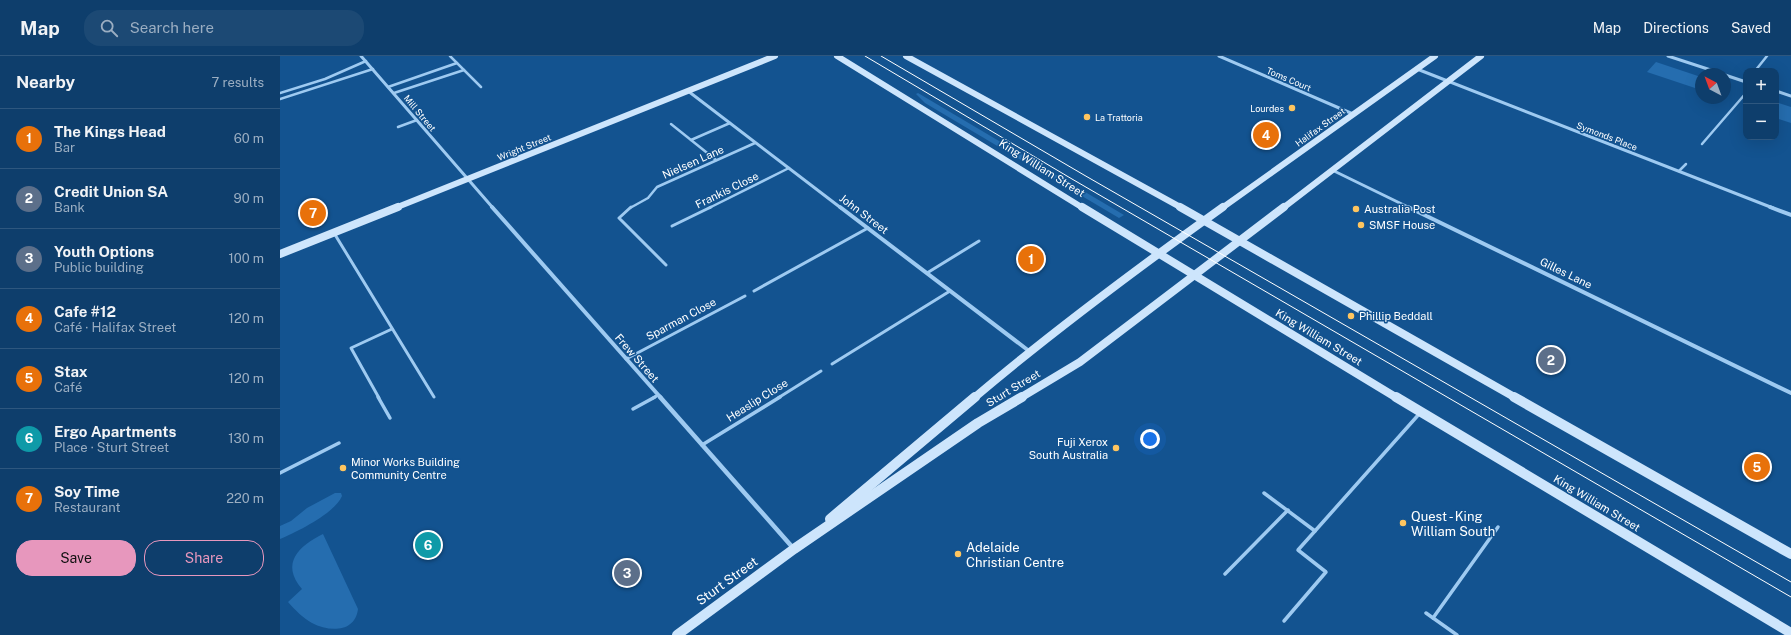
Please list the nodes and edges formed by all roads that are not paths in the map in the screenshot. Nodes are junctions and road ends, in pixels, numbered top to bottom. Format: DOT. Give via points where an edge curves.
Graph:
graph roads {
  1 [pos="361,56"];
  2 [pos="450,56"];
  3 [pos="776,56"];
  4 [pos="837,56"];
  5 [pos="906,56"];
  6 [pos="1219,56"];
  7 [pos="1435,56"];
  8 [pos="1481,56"];
  9 [pos="1668,56"];
  10 [pos="1767,56"];
  11 [pos="366,61"];
  12 [pos="457,63"];
  13 [pos="1705,68"];
  14 [pos="1757,68"];
  15 [pos="373,69"];
  16 [pos="1417,69"];
  17 [pos="464,70"];
  18 [pos="1731,77"];
  19 [pos="1448,81"];
  20 [pos="1743,81"];
  21 [pos="388,87"];
  22 [pos="481,87"];
  23 [pos="688,91"];
  24 [pos="1779,92"];
  25 [pos="280,93"];
  26 [pos="394,93"];
  27 [pos="1743,96"];
  28 [pos="1791,96"];
  29 [pos="280,99"];
  30 [pos="1353,114"];
  31 [pos="417,120"];
  32 [pos="730,123"];
  33 [pos="671,124"];
  34 [pos="398,127"];
  35 [pos="691,140"];
  36 [pos="755,142"];
  37 [pos="1702,144"];
  38 [pos="716,160"];
  39 [pos="1686,164"];
  40 [pos="789,168"];
  41 [pos="1332,170"];
  42 [pos="1679,171"];
  43 [pos="468,179"];
  44 [pos="1791,215"];
  45 [pos="1204,220"];
  46 [pos="672,226"];
  47 [pos="868,228"];
  48 [pos="334,233"];
  49 [pos="979,241"];
  50 [pos="1240,241"];
  51 [pos="280,254"];
  52 [pos="1158,254"];
  53 [pos="666,265"];
  54 [pos="927,273"];
  55 [pos="1194,276"];
  56 [pos="754,291"];
  57 [pos="950,291"];
  58 [pos="745,296"];
  59 [pos="392,328"];
  60 [pos="1029,351"];
  61 [pos="626,359"];
  62 [pos="832,364"];
  63 [pos="821,371"];
  64 [pos="1791,393"];
  65 [pos="658,395"];
  66 [pos="434,396"];
  67 [pos="633,410"];
  68 [pos="1421,412"];
  69 [pos="390,418"];
  70 [pos="339,443"];
  71 [pos="702,445"];
  72 [pos="280,473"];
  73 [pos="1264,493"];
  74 [pos="1288,510"];
  75 [pos="1498,527"];
  76 [pos="1315,531"];
  77 [pos="794,549"];
  78 [pos="1791,554"];
  79 [pos="1225,574"];
  80 [pos="1426,613"];
  81 [pos="1433,618"];
  82 [pos="1284,622"];
  83 [pos="1791,633"];
  84 [pos="677,635"];
  85 [pos="1457,635"];
  1 -- 11 [label="street, Mill Street"];
  2 -- 12 [label="lane"];
  3 -- 23 [label="street, Wright Street"];
  4 -- 52 [label="street, King William Street"];
  5 -- 45 [label="street"];
  6 -- 30 [label="street, Toms Court"];
  7 -- 16 [label="street, Halifax Street"];
  8 -- 19 [label="street"];
  9 -- 13 [label="street"];
  10 -- 14 [label="lane"];
  11 -- 15 [label="street, Mill Street"];
  11 -- 25 [label="lane" via="325,79"];
  12 -- 17 [label="lane"];
  12 -- 21 [label="lane"];
  15 -- 21 [label="street, Mill Street"];
  15 -- 29 [label="lane"];
  16 -- 19 [label="street, Symonds Place"];
  16 -- 30 [label="street, Halifax Street"];
  17 -- 22 [label="lane"];
  17 -- 26 [label="lane"];
  18 -- 20 [label="street"];
  19 -- 41 [label="street"];
  19 -- 42 [label="street, Symonds Place"];
  21 -- 26 [label="street, Mill Street"];
  23 -- 32 [label="street, John Street"];
  23 -- 43 [label="street, Wright Street"];
  24 -- 28 [label="street"];
  26 -- 31 [label="street, Mill Street"];
  27 -- 37 [label="lane"];
  30 -- 45 [label="street, Halifax Street"];
  31 -- 34 [label="lane"];
  31 -- 43 [label="street, Mill Street"];
  32 -- 35 [label="lane"];
  32 -- 36 [label="street, John Street"];
  33 -- 35 [label="lane"];
  35 -- 38 [label="lane"];
  36 -- 38 [label="lane, Nielsen Lane"];
  36 -- 40 [label="street, John Street"];
  38 -- 53 [label="lane, Nielsen Lane" via="657,187 648,198 633,205 618,218"];
  39 -- 42 [label="lane"];
  40 -- 46 [label="lane, Frankis Close"];
  40 -- 47 [label="street, John Street"];
  41 -- 50 [label="street"];
  41 -- 64 [label="street, Gilles Lane"];
  42 -- 44 [label="street, Symonds Place"];
  43 -- 48 [label="street, Wright Street"];
  43 -- 61 [label="street, Frew Street"];
  45 -- 50 [label="street"];
  45 -- 52 [label="street, Halifax Street"];
  47 -- 54 [label="street, John Street"];
  47 -- 56 [label="lane"];
  48 -- 51 [label="street, Wright Street"];
  48 -- 59 [label="lane"];
  49 -- 54 [label="lane"];
  50 -- 55 [label="street, Sturt Street"];
  50 -- 78 [label="street"];
  52 -- 55 [label="street, King William Street"];
  52 -- 60 [label="street, Sturt Street"];
  54 -- 57 [label="street, John Street"];
  55 -- 68 [label="street, King William Street"];
  55 -- 77 [label="street, Sturt Street" via="1080,362 978,423"];
  57 -- 60 [label="street, John Street"];
  57 -- 62 [label="lane"];
  58 -- 61 [label="lane, Sparman Close"];
  59 -- 66 [label="lane"];
  59 -- 69 [label="lane" via="351,348"];
  60 -- 77 [label="street, Sturt Street"];
  61 -- 65 [label="street, Frew Street"];
  63 -- 71 [label="lane, Heaslip Close"];
  65 -- 67 [label="lane"];
  65 -- 71 [label="street, Frew Street"];
  68 -- 76 [label="lane"];
  68 -- 83 [label="street, King William Street"];
  70 -- 72 [label="lane"];
  71 -- 77 [label="street, Frew Street"];
  73 -- 74 [label="lane"];
  74 -- 76 [label="lane"];
  74 -- 79 [label="lane"];
  75 -- 81 [label="lane"];
  76 -- 82 [label="lane" via="1298,550 1326,572"];
  77 -- 84 [label="street, Sturt Street"];
  80 -- 81 [label="lane"];
  81 -- 85 [label="lane"];
}
